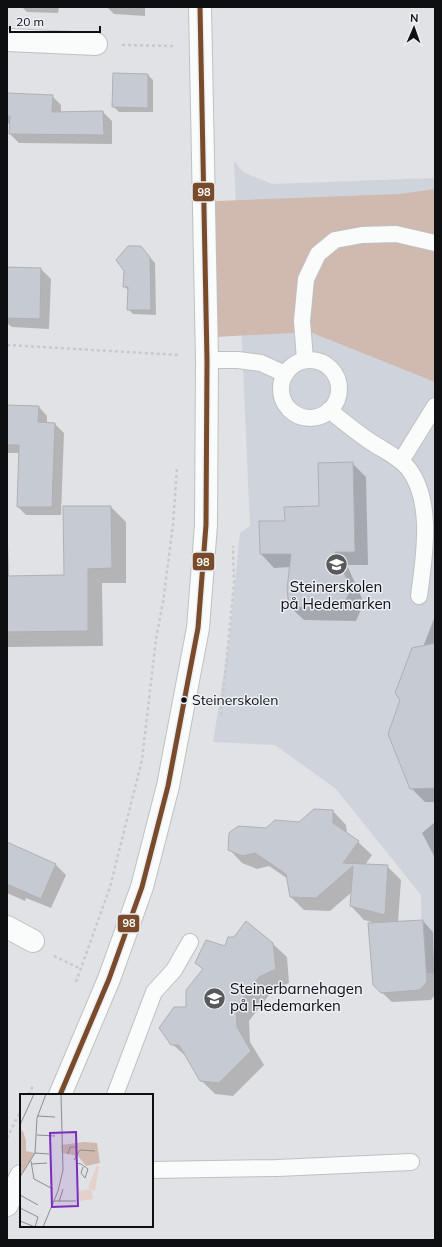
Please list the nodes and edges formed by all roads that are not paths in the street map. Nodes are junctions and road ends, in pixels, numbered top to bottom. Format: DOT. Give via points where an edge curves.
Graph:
graph roads {
  1 [pos="200,7"];
  2 [pos="7,40"];
  3 [pos="96,44"];
  4 [pos="435,244"];
  5 [pos="207,360"];
  6 [pos="305,360"];
  7 [pos="285,374"];
  8 [pos="435,406"];
  9 [pos="329,410"];
  10 [pos="401,461"];
  11 [pos="430,519"];
  12 [pos="419,596"];
  13 [pos="7,927"];
  14 [pos="33,941"];
  15 [pos="190,942"];
  16 [pos="60,1094"];
  17 [pos="115,1094"];
  18 [pos="411,1162"];
  19 [pos="153,1170"];
  20 [pos="20,1178"];
  21 [pos="7,1205"];
  1 -- 5 [label="street"];
  2 -- 3 [label="street"];
  4 -- 6 [label="lane" via="396,234 362,235 335,240 318,254 306,279 302,321"];
  5 -- 7 [label="lane" via="261,363"];
  5 -- 16 [label="street" via="205,539 198,628 186,701 168,786 142,887 108,979"];
  6 -- 7 [label="lane" via="293,365"];
  6 -- 9 [label="lane" via="318,360 329,366 336,376 339,388 337,401"];
  7 -- 9 [label="lane" via="281,385 282,397 288,407 308,418 319,416"];
  8 -- 10 [label="lane"];
  9 -- 10 [label="lane"];
  10 -- 11 [label="lane" via="416,481"];
  11 -- 12 [label="lane"];
  13 -- 14 [label="street"];
  15 -- 17 [label="lane" via="174,970 154,992"];
  18 -- 19 [label="lane"];
  20 -- 21 [label="street"];
}
